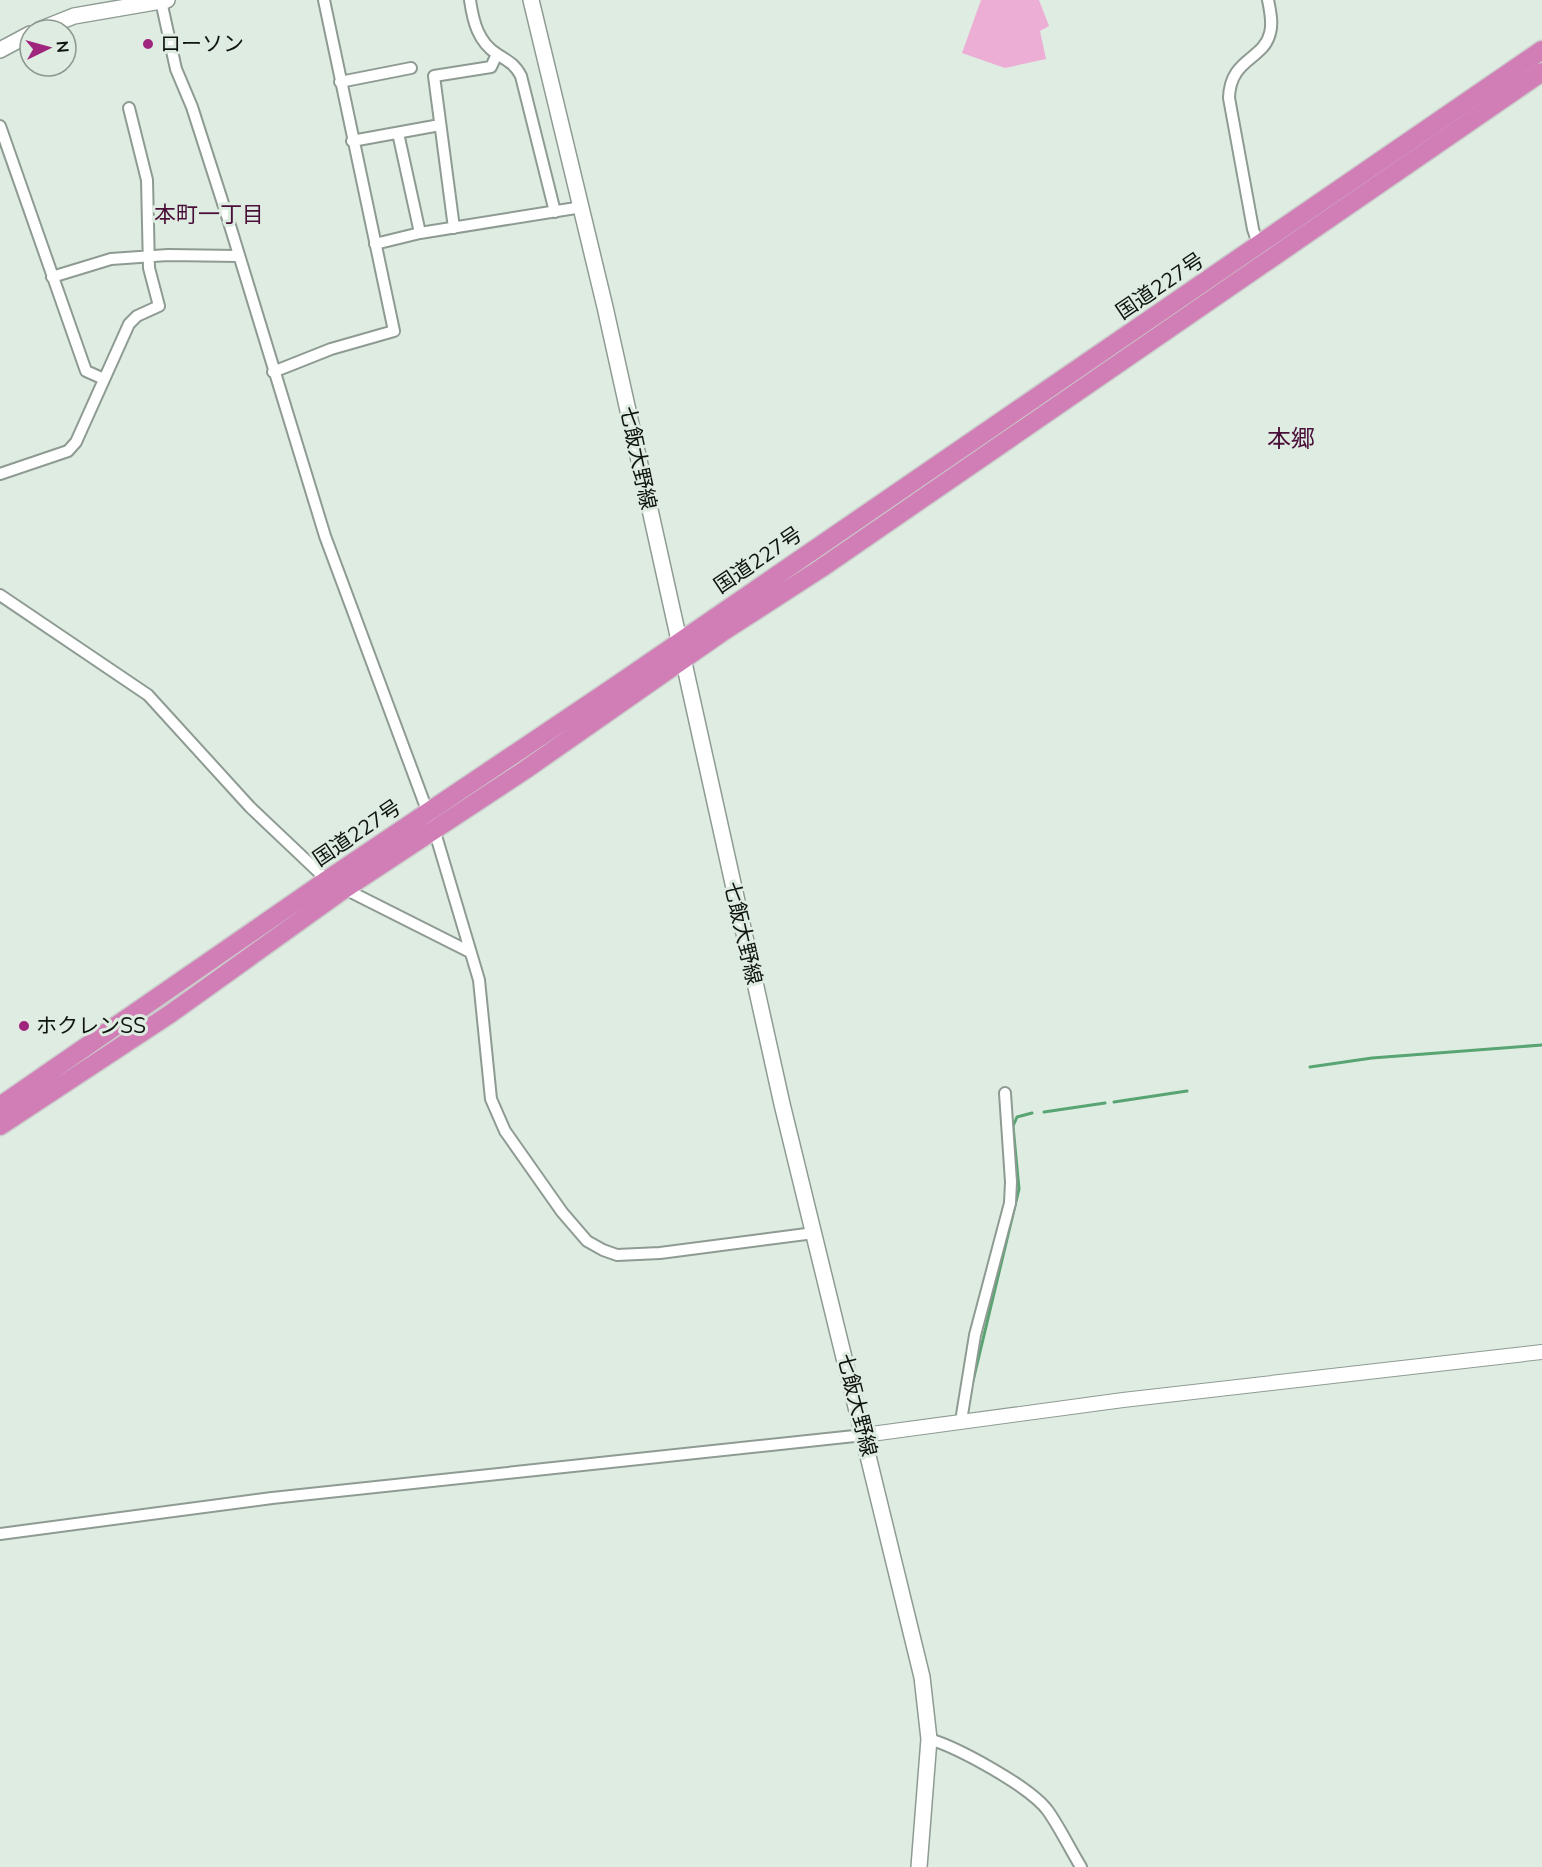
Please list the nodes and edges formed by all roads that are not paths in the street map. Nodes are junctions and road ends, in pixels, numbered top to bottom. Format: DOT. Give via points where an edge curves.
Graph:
graph roads {
  1 [pos="164,0"];
  2 [pos="324,0"];
  3 [pos="470,0"];
  4 [pos="531,0"];
  5 [pos="1268,0"];
  6 [pos="69,18"];
  7 [pos="18,40"];
  8 [pos="0,50"];
  9 [pos="1542,50"];
  10 [pos="497,54"];
  11 [pos="411,68"];
  12 [pos="1542,72"];
  13 [pos="340,82"];
  14 [pos="129,108"];
  15 [pos="0,126"];
  16 [pos="440,126"];
  17 [pos="398,133"];
  18 [pos="352,141"];
  19 [pos="582,207"];
  20 [pos="555,212"];
  21 [pos="454,228"];
  22 [pos="420,233"];
  23 [pos="375,244"];
  24 [pos="1260,244"];
  25 [pos="151,255"];
  26 [pos="238,256"];
  27 [pos="1257,268"];
  28 [pos="52,277"];
  29 [pos="273,372"];
  30 [pos="104,380"];
  31 [pos="0,474"];
  32 [pos="0,595"];
  33 [pos="680,652"];
  34 [pos="431,821"];
  35 [pos="327,880"];
  36 [pos="343,890"];
  37 [pos="470,952"];
  38 [pos="1005,1093"];
  39 [pos="0,1106"];
  40 [pos="0,1126"];
  41 [pos="814,1233"];
  42 [pos="1542,1352"];
  43 [pos="961,1421"];
  44 [pos="864,1435"];
  45 [pos="0,1534"];
  46 [pos="929,1739"];
  47 [pos="920,1867"];
  48 [pos="1081,1867"];
  1 -- 6 [label="main road"];
  1 -- 26 [label="street" via="176,69"];
  2 -- 13 [label="street"];
  3 -- 10 [label="street" via="477,33"];
  4 -- 19 [label="main road, 七飯大野線"];
  5 -- 24 [label="street" via="1271,26 1267,41 1233,76 1229,98 1253,230"];
  7 -- 8 [label="main road"];
  9 -- 24 [label="highway, 国道227号"];
  10 -- 16 [label="street" via="491,67 434,76"];
  10 -- 20 [label="street" via="508,59 521,76"];
  11 -- 13 [label="street"];
  12 -- 27 [label="highway, 国道227号"];
  13 -- 18 [label="street"];
  14 -- 25 [label="street" via="147,180"];
  15 -- 28 [label="street"];
  16 -- 17 [label="street"];
  16 -- 21 [label="street"];
  17 -- 18 [label="street"];
  17 -- 22 [label="street"];
  18 -- 23 [label="street"];
  19 -- 20 [label="street"];
  19 -- 33 [label="main road, 七飯大野線"];
  20 -- 21 [label="street"];
  21 -- 22 [label="street"];
  22 -- 23 [label="street"];
  23 -- 29 [label="street" via="394,331 331,349"];
  24 -- 27 [label="street"];
  24 -- 33 [label="highway, 国道227号"];
  25 -- 26 [label="street"];
  25 -- 28 [label="street" via="111,259"];
  25 -- 30 [label="street" via="149,268 159,306 129,324"];
  26 -- 29 [label="street"];
  27 -- 33 [label="highway, 国道227号"];
  28 -- 30 [label="street" via="86,371"];
  29 -- 34 [label="street" via="339,577"];
  30 -- 31 [label="street" via="76,442 68,450"];
  32 -- 35 [label="street" via="148,695 250,807"];
  33 -- 34 [label="highway, 国道227号" via="535,763"];
  33 -- 41 [label="main road, 七飯大野線"];
  34 -- 35 [label="highway, 国道227号"];
  34 -- 36 [label="highway, 国道227号"];
  34 -- 37 [label="street"];
  35 -- 36 [label="street"];
  35 -- 39 [label="highway, 国道227号"];
  36 -- 37 [label="street"];
  36 -- 40 [label="highway, 国道227号" via="170,1014"];
  37 -- 41 [label="street" via="479,980 495,1111 562,1212 587,1241 617,1255"];
  38 -- 43 [label="street" via="1010,1203 975,1335"];
  41 -- 44 [label="main road, 七飯大野線"];
  42 -- 43 [label="street"];
  43 -- 44 [label="street"];
  44 -- 45 [label="street" via="284,1497"];
  44 -- 46 [label="main road, 七飯大野線" via="922,1677"];
  46 -- 47 [label="main road, 七飯大野線"];
  46 -- 48 [label="street" via="947,1744 1035,1797 1047,1809"];
}
